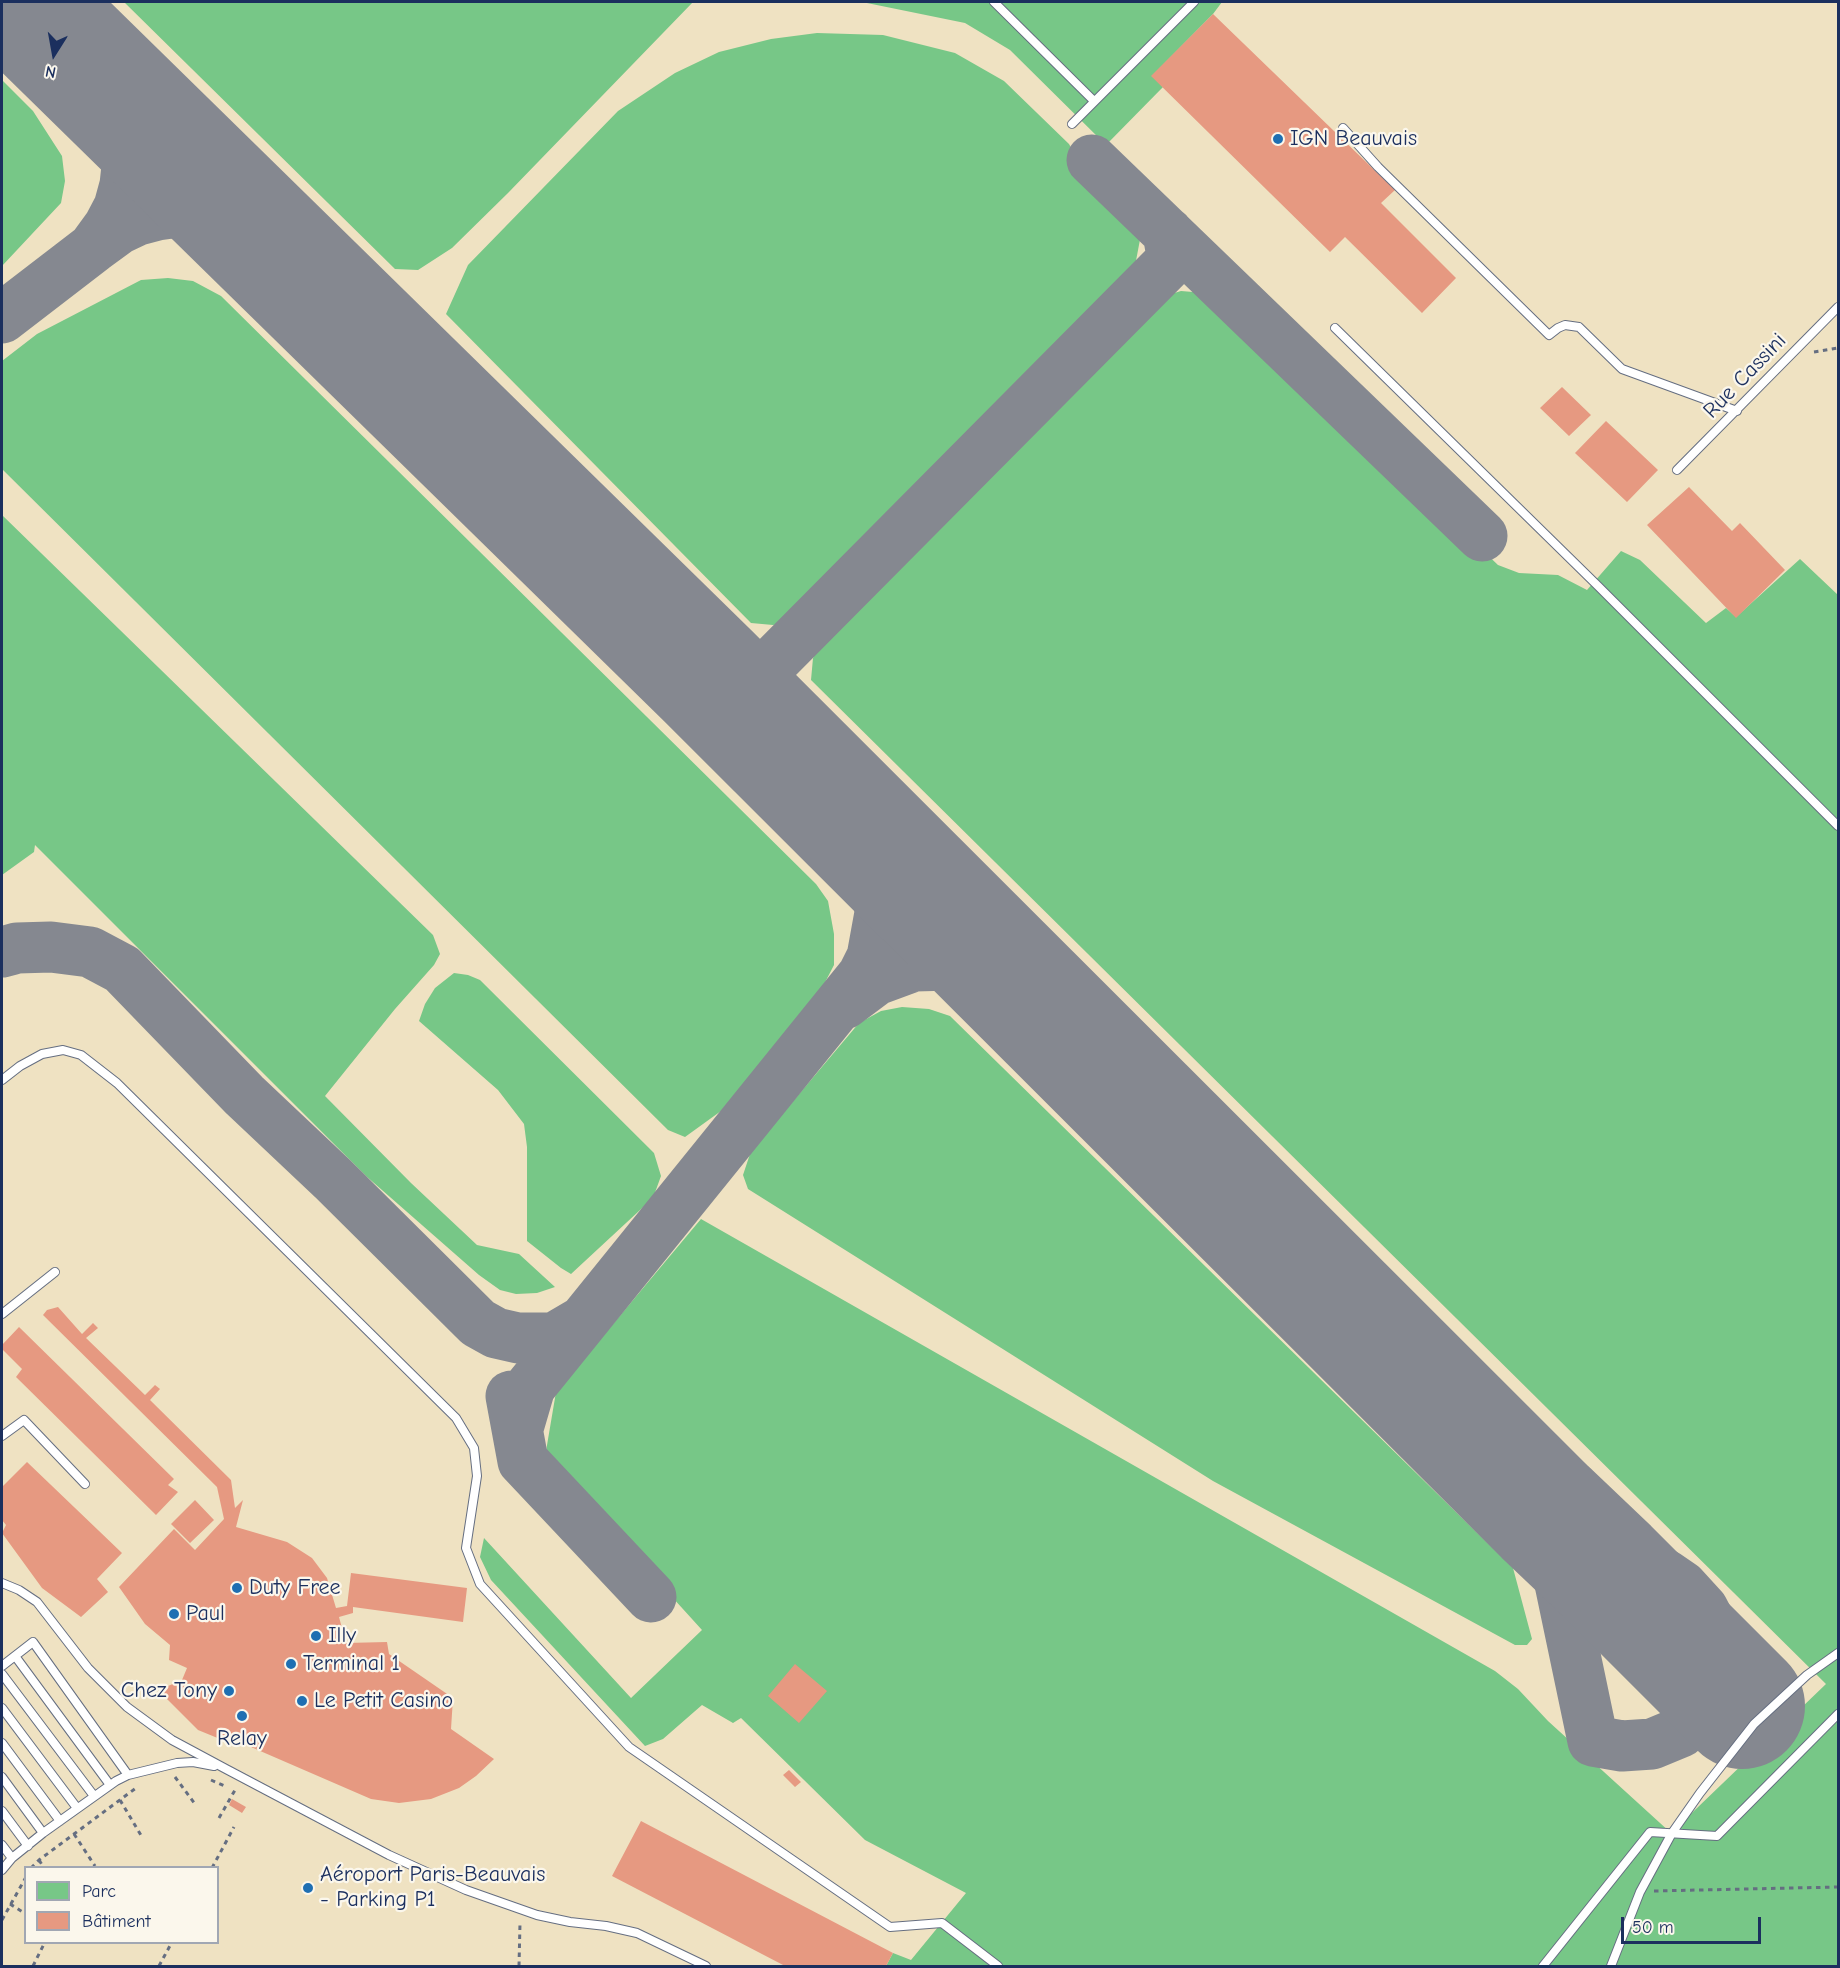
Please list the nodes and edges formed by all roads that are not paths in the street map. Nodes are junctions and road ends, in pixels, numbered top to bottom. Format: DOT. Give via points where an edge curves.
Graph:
graph roads {
  1 [pos="994,2"];
  2 [pos="1194,2"];
  3 [pos="1093,100"];
  4 [pos="1072,124"];
  5 [pos="1343,128"];
  6 [pos="1839,307"];
  7 [pos="1335,328"];
  8 [pos="1737,411"];
  9 [pos="1677,470"];
  10 [pos="1839,826"];
  11 [pos="2,1080"];
  12 [pos="55,1272"];
  13 [pos="2,1314"];
  14 [pos="2,1436"];
  15 [pos="85,1484"];
  16 [pos="2,1583"];
  17 [pos="1839,1653"];
  18 [pos="15,1656"];
  19 [pos="2,1666"];
  20 [pos="2,1674"];
  21 [pos="2,1708"];
  22 [pos="1839,1714"];
  23 [pos="2,1743"];
  24 [pos="226,1769"];
  25 [pos="128,1775"];
  26 [pos="2,1777"];
  27 [pos="110,1785"];
  28 [pos="94,1796"];
  29 [pos="77,1808"];
  30 [pos="2,1811"];
  31 [pos="60,1821"];
  32 [pos="43,1833"];
  33 [pos="1672,1833"];
  34 [pos="2,1845"];
  35 [pos="28,1846"];
  36 [pos="12,1858"];
  37 [pos="2,1870"];
  38 [pos="706,1966"];
  39 [pos="998,1966"];
  40 [pos="1543,1966"];
  41 [pos="1611,1966"];
  1 -- 3 [label="lane"];
  2 -- 3 [label="lane"];
  3 -- 4 [label="lane"];
  5 -- 8 [label="lane" via="1549,335 1565,325 1579,327 1622,369"];
  6 -- 8 [label="lane, Rue Cassini"];
  7 -- 10 [label="lane"];
  8 -- 9 [label="lane, Rue Cassini"];
  11 -- 39 [label="lane" via="42,1054 63,1050 81,1055 117,1083 456,1418 474,1448 477,1476 466,1548 480,1584 630,1747 890,1927 942,1923"];
  12 -- 13 [label="lane"];
  14 -- 15 [label="lane" via="24,1420"];
  16 -- 24 [label="lane" via="37,1602 88,1668 127,1707 155,1729"];
  17 -- 33 [label="lane" via="1807,1675 1754,1724"];
  18 -- 19 [label="lane"];
  18 -- 25 [label="lane" via="33,1642"];
  18 -- 27 [label="lane"];
  20 -- 28 [label="lane"];
  21 -- 29 [label="lane"];
  22 -- 33 [label="lane" via="1717,1836"];
  23 -- 31 [label="lane"];
  24 -- 25 [label="lane" via="177,1763"];
  24 -- 38 [label="lane" via="389,1855 466,1890 570,1923 637,1933"];
  25 -- 27 [label="lane"];
  26 -- 32 [label="lane"];
  27 -- 28 [label="lane"];
  28 -- 29 [label="lane"];
  29 -- 31 [label="lane"];
  30 -- 35 [label="lane"];
  31 -- 32 [label="lane"];
  32 -- 35 [label="lane"];
  33 -- 40 [label="lane" via="1650,1832"];
  33 -- 41 [label="lane" via="1640,1892"];
  34 -- 36 [label="lane"];
  35 -- 36 [label="lane"];
  36 -- 37 [label="lane"];
}
